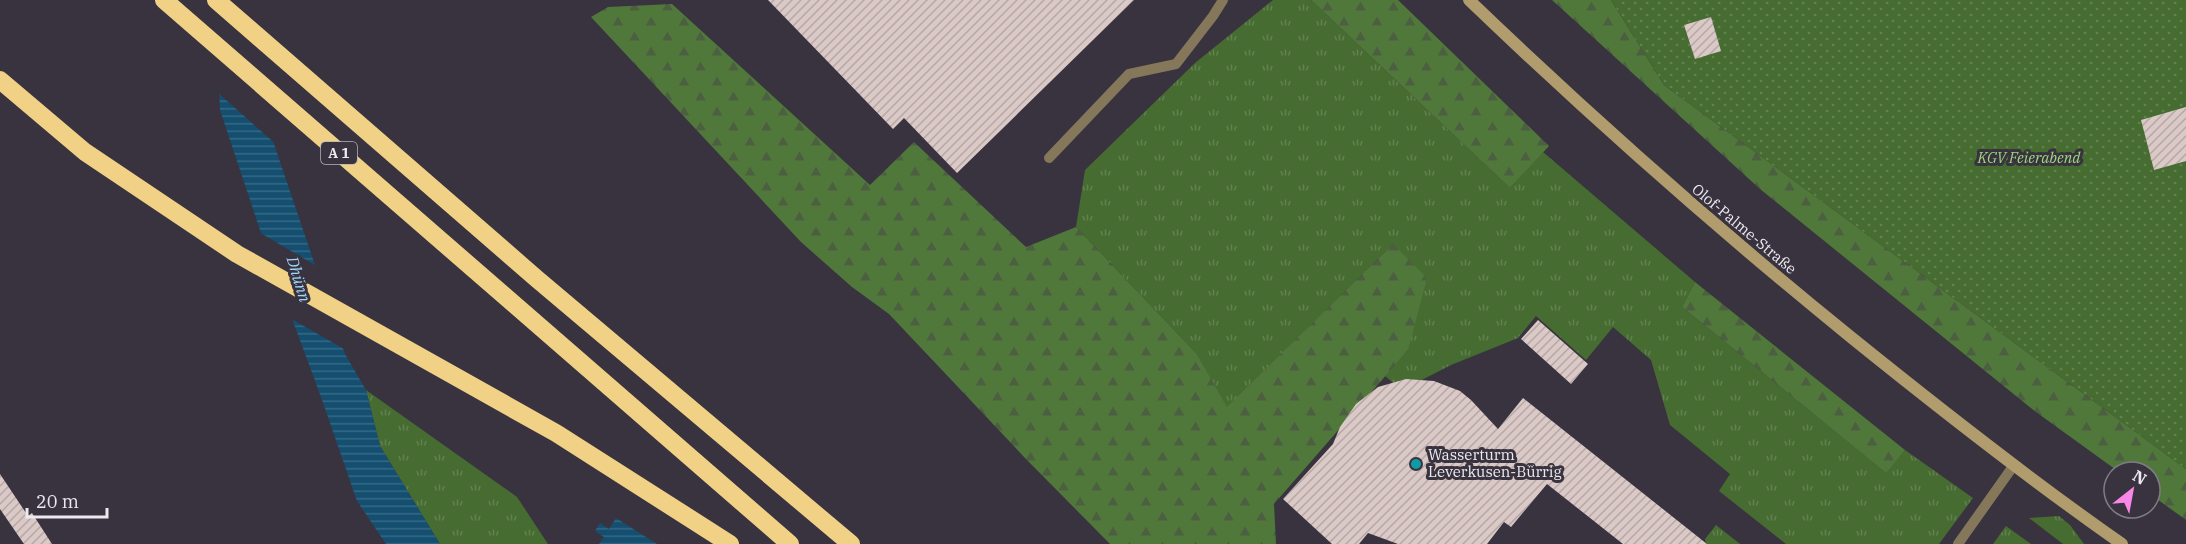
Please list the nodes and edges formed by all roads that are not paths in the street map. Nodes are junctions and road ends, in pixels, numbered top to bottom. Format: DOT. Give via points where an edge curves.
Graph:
graph roads {
  1 [pos="164,0"];
  2 [pos="216,0"];
  3 [pos="1223,0"];
  4 [pos="1469,0"];
  5 [pos="0,80"];
  6 [pos="1050,158"];
  7 [pos="2014,465"];
  8 [pos="730,544"];
  9 [pos="790,544"];
  10 [pos="851,544"];
  11 [pos="1958,544"];
  12 [pos="2122,544"];
  1 -- 9 [label="highway, A 1"];
  2 -- 10 [label="highway, A 1" via="537,279"];
  3 -- 6 [label="lane" via="1176,64 1129,74"];
  4 -- 7 [label="main road, Olof-Palme-Straße" via="1746,250"];
  5 -- 8 [label="highway" via="85,152 237,254 556,433"];
  7 -- 11 [label="lane"];
  7 -- 12 [label="main road, Olof-Palme-Straße"];
}
